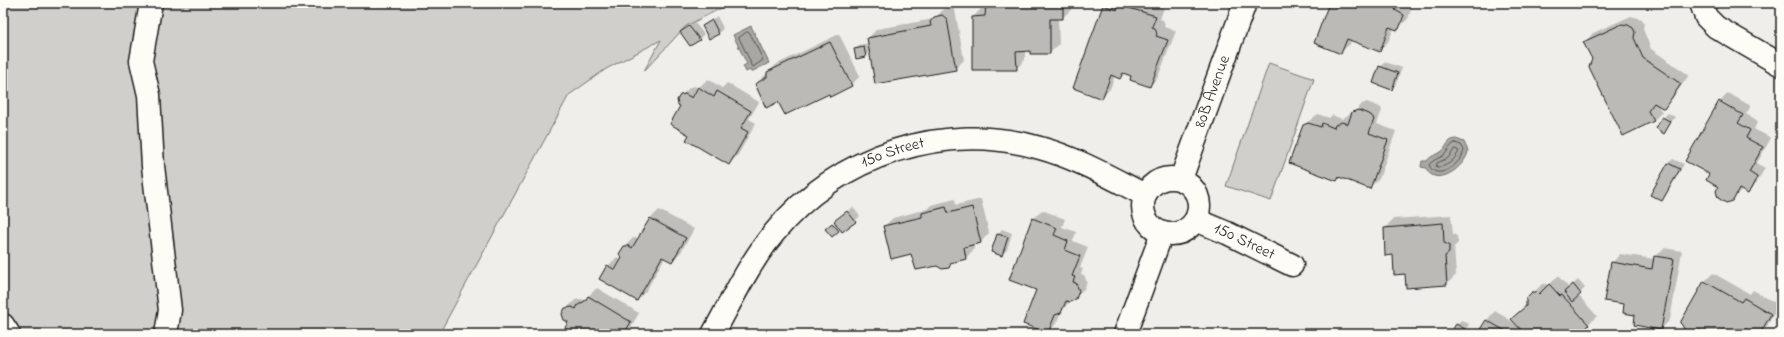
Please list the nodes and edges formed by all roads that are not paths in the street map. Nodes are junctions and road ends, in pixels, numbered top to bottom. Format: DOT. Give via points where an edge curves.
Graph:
graph roads {
  1 [pos="151,3"];
  2 [pos="1245,3"];
  3 [pos="1701,3"];
  4 [pos="1781,65"];
  5 [pos="1181,180"];
  6 [pos="1145,195"];
  7 [pos="1196,220"];
  8 [pos="1162,233"];
  9 [pos="1292,266"];
  10 [pos="3,325"];
  11 [pos="9,334"];
  12 [pos="166,334"];
  13 [pos="713,334"];
  14 [pos="1125,334"];
  1 -- 12 [label="street" via="141,60 149,95 153,166 170,310"];
  2 -- 5 [label="street, 80B Avenue"];
  3 -- 4 [label="street" via="1706,17 1716,27"];
  5 -- 6 [label="street" via="1164,179 1153,185"];
  5 -- 7 [label="street" via="1194,189 1198,196"];
  6 -- 8 [label="street" via="1145,217 1154,229"];
  6 -- 13 [label="street, 150 Street" via="1068,158 1010,141 955,139 921,143 893,151 865,162 836,178 804,201 789,216 764,246"];
  7 -- 8 [label="street" via="1177,234"];
  7 -- 9 [label="street, 150 Street"];
  8 -- 14 [label="street"];
  10 -- 11 [label="street"];
}
